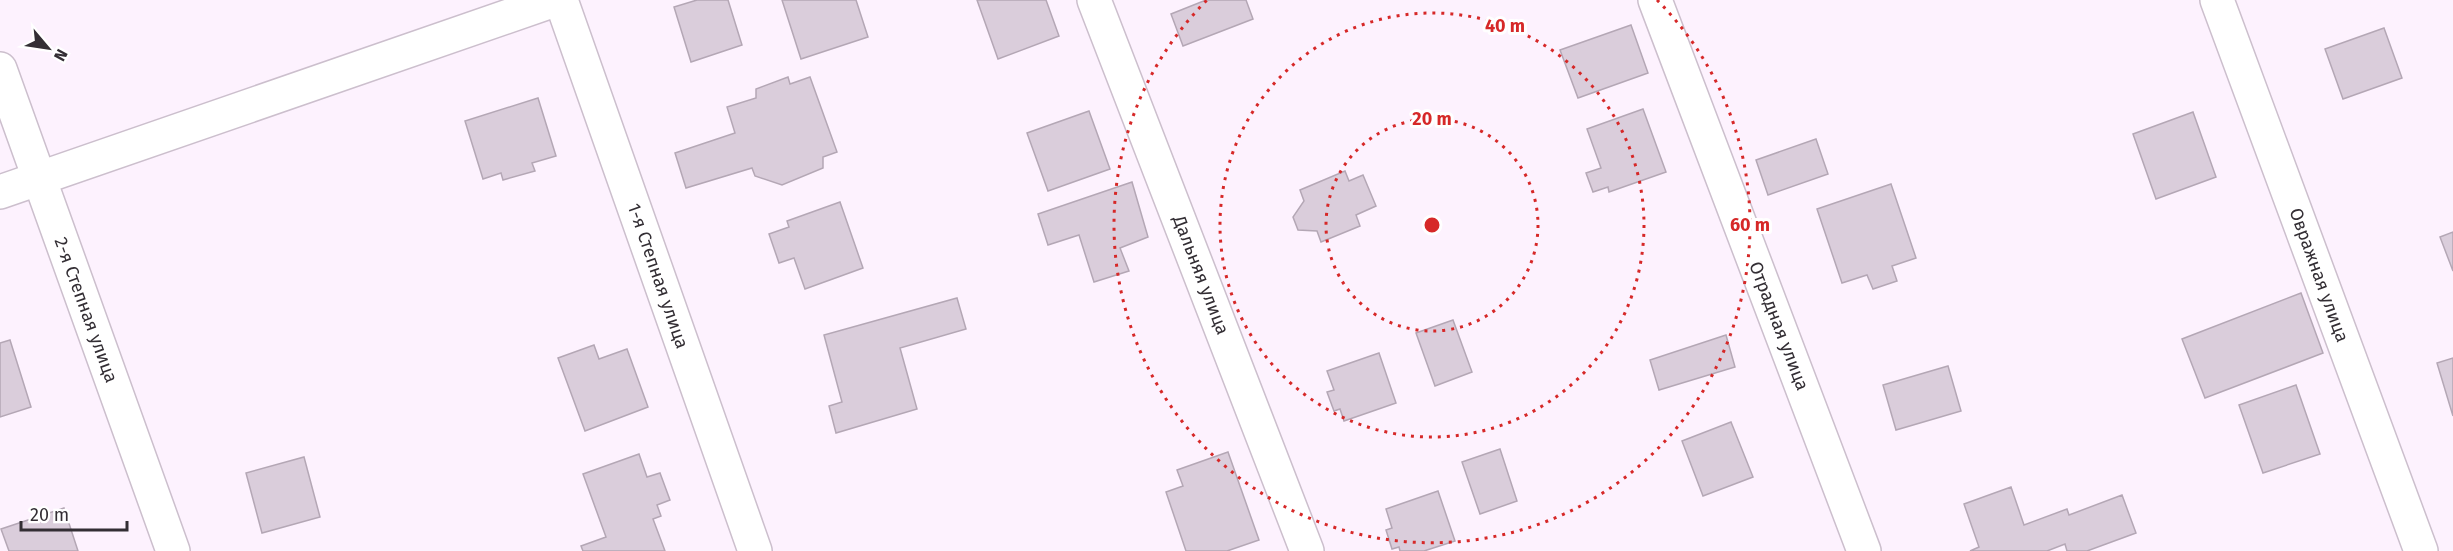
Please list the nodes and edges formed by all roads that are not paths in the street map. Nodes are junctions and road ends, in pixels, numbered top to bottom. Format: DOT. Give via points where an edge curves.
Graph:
graph roads {
  1 [pos="555,0"];
  2 [pos="561,0"];
  3 [pos="1094,0"];
  4 [pos="1655,0"];
  5 [pos="2217,0"];
  6 [pos="0,69"];
  7 [pos="38,179"];
  8 [pos="0,192"];
  9 [pos="173,551"];
  10 [pos="755,551"];
  11 [pos="1307,551"];
  12 [pos="1864,551"];
  13 [pos="2421,551"];
  1 -- 7 [label="street"];
  2 -- 10 [label="street, 1-я Степная улица"];
  3 -- 11 [label="street, Дальняя улица"];
  4 -- 12 [label="street, Отрадная улица"];
  5 -- 13 [label="street, Овражная улица"];
  6 -- 7 [label="street, 2-я Степная улица"];
  7 -- 8 [label="street"];
  7 -- 9 [label="street, 2-я Степная улица"];
}
